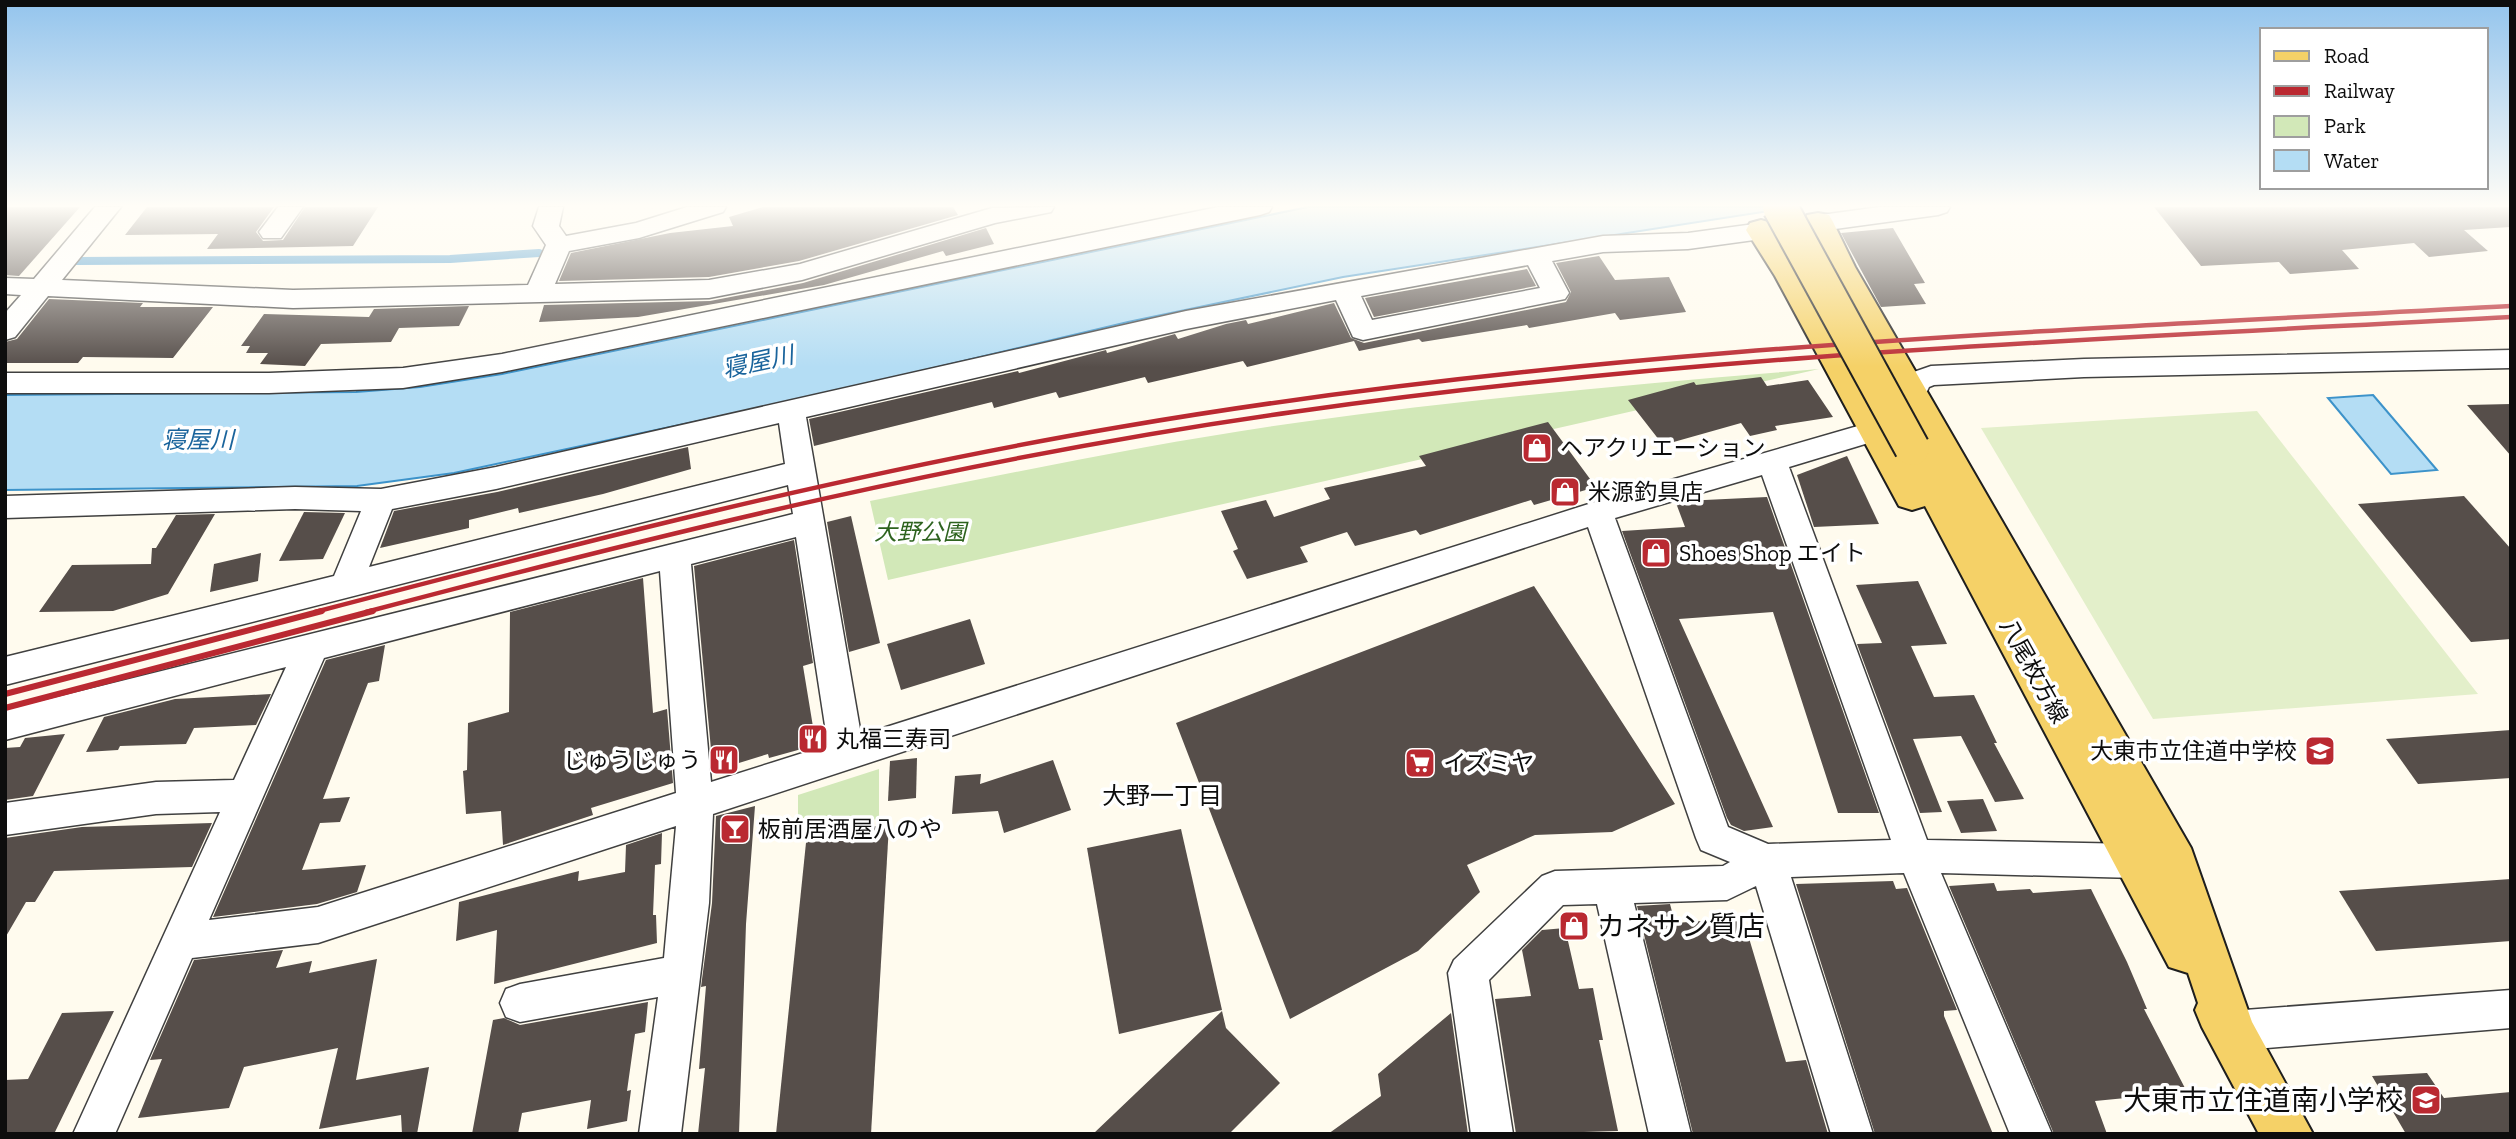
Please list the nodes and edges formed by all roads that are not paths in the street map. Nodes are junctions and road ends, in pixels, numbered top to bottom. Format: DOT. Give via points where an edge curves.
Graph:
graph roads {
  1 [pos="63,260"];
  2 [pos="552,260"];
  3 [pos="839,260"];
  4 [pos="995,260"];
  5 [pos="1513,260"];
  6 [pos="1538,260"];
  7 [pos="1785,260"];
  8 [pos="1796,260"];
  9 [pos="1836,260"];
  10 [pos="5,286"];
  11 [pos="41,286"];
  12 [pos="1346,290"];
  13 [pos="537,295"];
  14 [pos="5,331"];
  15 [pos="2511,359"];
  16 [pos="5,383"];
  17 [pos="1912,395"];
  18 [pos="791,411"];
  19 [pos="1875,431"];
  20 [pos="1772,462"];
  21 [pos="799,471"];
  22 [pos="381,500"];
  23 [pos="5,507"];
  24 [pos="1598,512"];
  25 [pos="808,522"];
  26 [pos="675,556"];
  27 [pos="347,583"];
  28 [pos="311,649"];
  29 [pos="5,671"];
  30 [pos="5,725"];
  31 [pos="2070,737"];
  32 [pos="847,755"];
  33 [pos="243,796"];
  34 [pos="695,804"];
  35 [pos="5,819"];
  36 [pos="1915,856"];
  37 [pos="1767,861"];
  38 [pos="2136,861"];
  39 [pos="1612,888"];
  40 [pos="178,942"];
  41 [pos="681,974"];
  42 [pos="520,1003"];
  43 [pos="2511,1009"];
  44 [pos="2231,1031"];
  45 [pos="94,1134"];
  46 [pos="660,1134"];
  47 [pos="1492,1134"];
  48 [pos="1670,1134"];
  49 [pos="1852,1134"];
  50 [pos="2031,1134"];
  51 [pos="2287,1134"];
  1 -- 11 [label="street"];
  2 -- 13 [label="street"];
  3 -- 13 [label="street" via="802,272 709,289"];
  4 -- 16 [label="street" via="502,363 403,377 269,383"];
  5 -- 12 [label="street"];
  6 -- 12 [label="street" via="1556,293 1363,331"];
  7 -- 19 [label="main road"];
  8 -- 31 [label="main road, 八尾枚方線, bridge" via="1912,448"];
  9 -- 17 [label="main road"];
  10 -- 11 [label="street"];
  11 -- 13 [label="street" via="293,299"];
  11 -- 14 [label="street"];
  12 -- 18 [label="street" via="1186,320"];
  15 -- 17 [label="street" via="2084,368 1931,376 1918,381"];
  17 -- 44 [label="main road" via="2175,863"];
  18 -- 21 [label="street"];
  18 -- 22 [label="street"];
  19 -- 20 [label="street"];
  19 -- 31 [label="main road" via="1989,633"];
  20 -- 24 [label="street"];
  20 -- 36 [label="street"];
  21 -- 25 [label="street"];
  21 -- 27 [label="street"];
  22 -- 23 [label="street" via="295,498"];
  22 -- 27 [label="street"];
  24 -- 32 [label="street"];
  24 -- 37 [label="street" via="1713,838"];
  25 -- 26 [label="street"];
  25 -- 32 [label="street"];
  26 -- 28 [label="street"];
  26 -- 34 [label="street"];
  27 -- 29 [label="street"];
  28 -- 30 [label="street"];
  28 -- 33 [label="street"];
  31 -- 38 [label="main road, 八尾枚方線"];
  32 -- 34 [label="street"];
  33 -- 35 [label="street" via="156,799"];
  33 -- 40 [label="street"];
  34 -- 40 [label="street" via="318,925"];
  34 -- 41 [label="street"];
  36 -- 37 [label="street"];
  36 -- 38 [label="street"];
  36 -- 50 [label="street"];
  37 -- 39 [label="street" via="1727,883"];
  37 -- 49 [label="street"];
  38 -- 44 [label="main road, 八尾枚方線"];
  39 -- 47 [label="street" via="1555,888 1468,973"];
  39 -- 48 [label="street"];
  40 -- 45 [label="street"];
  41 -- 42 [label="street"];
  41 -- 46 [label="street"];
  43 -- 44 [label="street"];
  44 -- 51 [label="main road, 八尾枚方線"];
}
